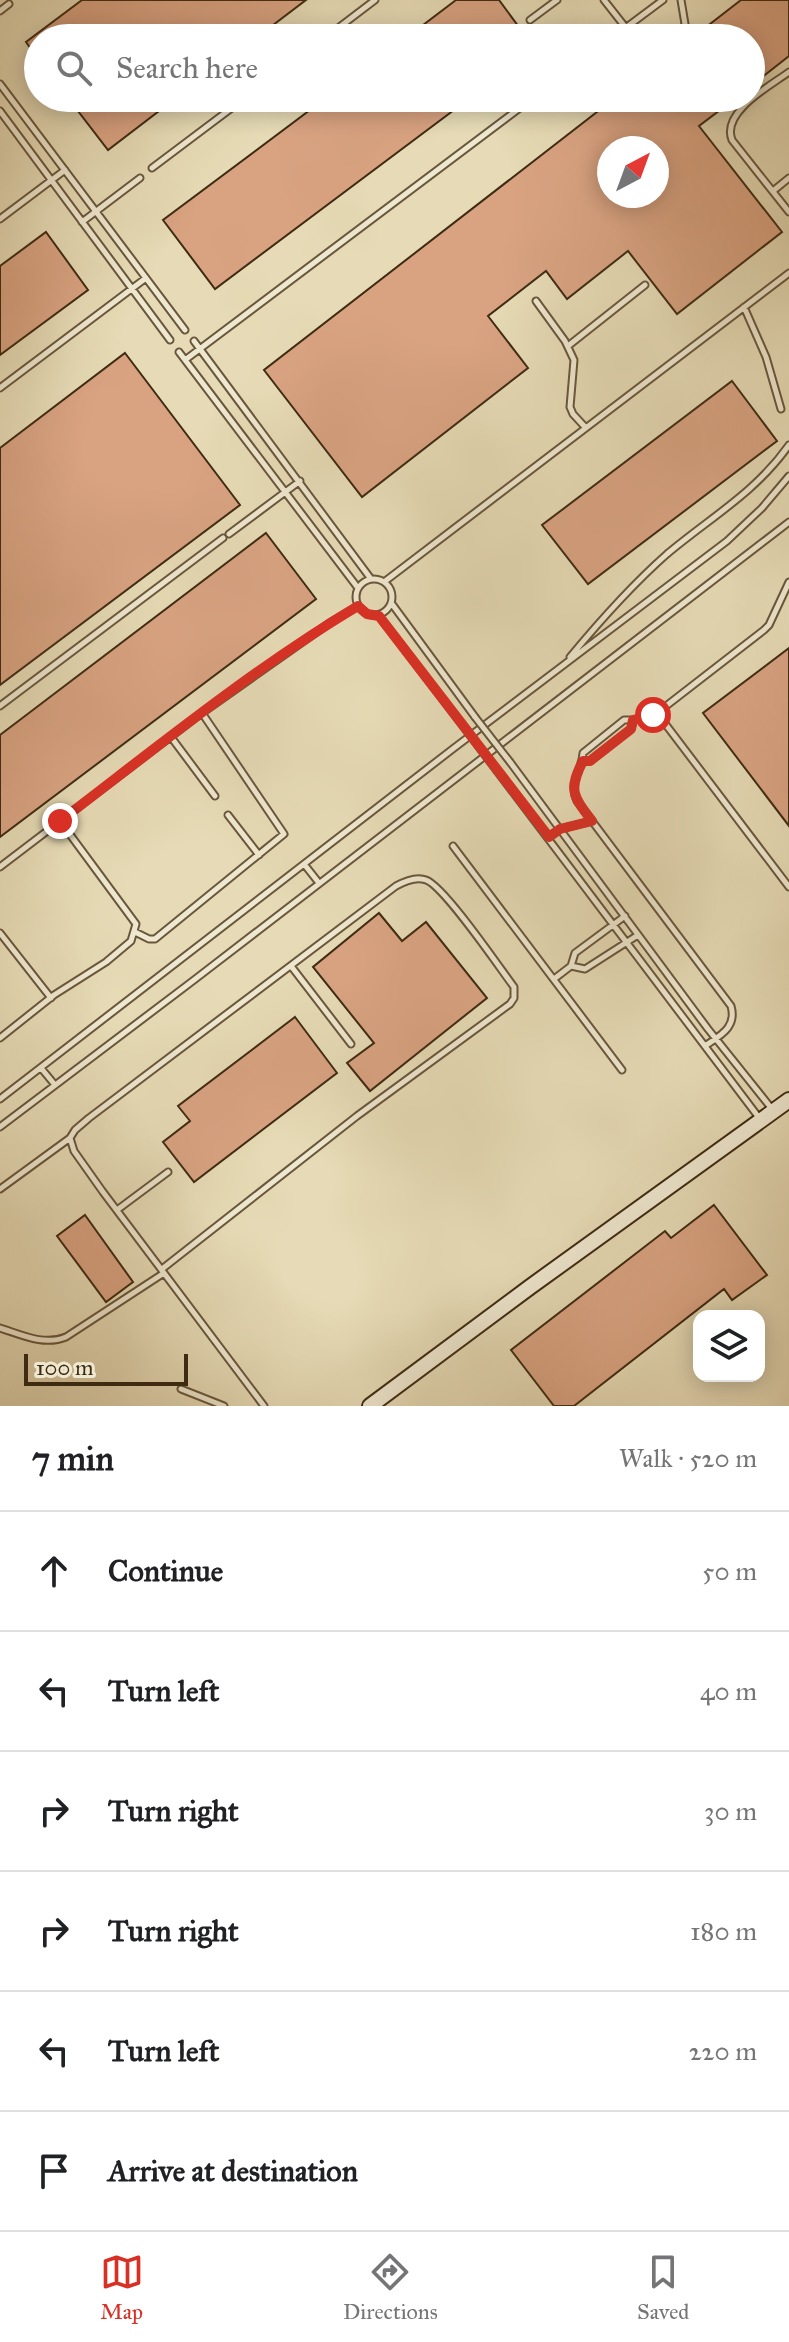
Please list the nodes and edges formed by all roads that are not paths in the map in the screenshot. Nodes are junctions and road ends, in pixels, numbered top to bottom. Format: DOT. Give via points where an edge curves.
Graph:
graph roads {
  1 [pos="375,0"];
  2 [pos="557,0"];
  3 [pos="604,0"];
  4 [pos="663,0"];
  5 [pos="681,0"];
  6 [pos="9,4"];
  7 [pos="0,11"];
  8 [pos="530,20"];
  9 [pos="343,24"];
  10 [pos="623,24"];
  11 [pos="631,24"];
  12 [pos="685,24"];
  13 [pos="789,72"];
  14 [pos="0,84"];
  15 [pos="765,90"];
  16 [pos="0,111"];
  17 [pos="226,112"];
  18 [pos="514,112"];
  19 [pos="739,112"];
  20 [pos="152,168"];
  21 [pos="65,170"];
  22 [pos="140,178"];
  23 [pos="789,178"];
  24 [pos="51,180"];
  25 [pos="773,191"];
  26 [pos="96,212"];
  27 [pos="789,212"];
  28 [pos="0,219"];
  29 [pos="82,222"];
  30 [pos="789,273"];
  31 [pos="146,278"];
  32 [pos="645,285"];
  33 [pos="131,289"];
  34 [pos="536,301"];
  35 [pos="744,307"];
  36 [pos="185,330"];
  37 [pos="170,340"];
  38 [pos="194,341"];
  39 [pos="568,346"];
  40 [pos="200,349"];
  41 [pos="179,352"];
  42 [pos="185,360"];
  43 [pos="0,388"];
  44 [pos="781,409"];
  45 [pos="585,427"];
  46 [pos="789,445"];
  47 [pos="789,476"];
  48 [pos="300,481"];
  49 [pos="285,492"];
  50 [pos="789,522"];
  51 [pos="371,579"];
  52 [pos="384,582"];
  53 [pos="789,582"];
  54 [pos="358,588"];
  55 [pos="392,604"];
  56 [pos="358,606"];
  57 [pos="379,616"];
  58 [pos="564,664"];
  59 [pos="0,706"];
  60 [pos="202,713"];
  61 [pos="657,713"];
  62 [pos="633,720"];
  63 [pos="171,737"];
  64 [pos="583,761"];
  65 [pos="215,796"];
  66 [pos="228,815"];
  67 [pos="60,821"];
  68 [pos="592,821"];
  69 [pos="560,829"];
  70 [pos="549,837"];
  71 [pos="453,846"];
  72 [pos="259,855"];
  73 [pos="304,864"];
  74 [pos="0,867"];
  75 [pos="319,883"];
  76 [pos="789,887"];
  77 [pos="625,916"];
  78 [pos="614,925"];
  79 [pos="135,932"];
  80 [pos="0,933"];
  81 [pos="638,935"];
  82 [pos="627,943"];
  83 [pos="291,966"];
  84 [pos="571,966"];
  85 [pos="554,979"];
  86 [pos="51,998"];
  87 [pos="0,1038"];
  88 [pos="716,1038"];
  89 [pos="351,1044"];
  90 [pos="705,1046"];
  91 [pos="41,1068"];
  92 [pos="622,1070"];
  93 [pos="55,1085"];
  94 [pos="0,1099"];
  95 [pos="789,1100"];
  96 [pos="767,1116"];
  97 [pos="0,1127"];
  98 [pos="70,1138"];
  99 [pos="168,1172"];
  100 [pos="0,1189"];
  101 [pos="117,1210"];
  102 [pos="163,1271"];
  103 [pos="0,1328"];
  104 [pos="181,1389"];
  105 [pos="224,1406"];
  106 [pos="264,1406"];
  107 [pos="370,1406"];
  1 -- 9 [label="lane"];
  2 -- 8 [label="lane"];
  3 -- 10 [label="lane"];
  4 -- 11 [label="lane"];
  5 -- 12 [label="lane"];
  6 -- 7 [label="lane"];
  13 -- 15 [label="lane"];
  14 -- 21 [label="lane"];
  16 -- 24 [label="lane"];
  17 -- 20 [label="lane"];
  18 -- 40 [label="lane"];
  19 -- 25 [label="lane" via="730,128 732,140"];
  21 -- 24 [label="lane"];
  21 -- 26 [label="lane"];
  22 -- 26 [label="lane"];
  23 -- 25 [label="lane"];
  24 -- 28 [label="lane"];
  24 -- 29 [label="lane"];
  25 -- 27 [label="lane"];
  26 -- 29 [label="lane"];
  26 -- 31 [label="lane"];
  29 -- 33 [label="lane"];
  30 -- 35 [label="lane"];
  31 -- 33 [label="lane"];
  31 -- 36 [label="lane"];
  32 -- 39 [label="lane"];
  33 -- 37 [label="lane"];
  33 -- 43 [label="lane"];
  34 -- 39 [label="lane"];
  35 -- 44 [label="lane"];
  35 -- 45 [label="lane"];
  38 -- 40 [label="lane"];
  39 -- 45 [label="lane" via="574,360 570,407"];
  40 -- 42 [label="lane"];
  40 -- 48 [label="lane"];
  41 -- 42 [label="lane"];
  42 -- 49 [label="lane"];
  45 -- 52 [label="lane"];
  46 -- 58 [label="lane" via="753,487 654,566"];
  47 -- 58 [label="lane" via="727,541"];
  48 -- 49 [label="lane"];
  48 -- 51 [label="lane"];
  49 -- 54 [label="lane"];
  49 -- 59 [label="lane"];
  50 -- 75 [label="lane"];
  51 -- 52 [label="lane"];
  51 -- 54 [label="lane"];
  52 -- 55 [label="lane" via="392,592"];
  53 -- 61 [label="lane" via="764,630"];
  54 -- 56 [label="lane"];
  55 -- 57 [label="lane"];
  55 -- 69 [label="lane, bridge"];
  56 -- 57 [label="lane"];
  56 -- 60 [label="lane"];
  57 -- 70 [label="lane, bridge"];
  58 -- 73 [label="lane"];
  60 -- 63 [label="lane"];
  60 -- 72 [label="lane" via="283,830 283,836"];
  61 -- 62 [label="lane"];
  61 -- 76 [label="lane"];
  62 -- 64 [label="lane" via="631,729"];
  62 -- 64 [label="lane" via="624,720 583,753"];
  63 -- 65 [label="lane"];
  63 -- 67 [label="lane"];
  64 -- 68 [label="lane" via="573,792"];
  66 -- 72 [label="lane"];
  67 -- 74 [label="lane"];
  67 -- 79 [label="lane" via="136,924"];
  68 -- 69 [label="lane"];
  68 -- 88 [label="lane" via="731,1006 731,1024"];
  69 -- 70 [label="lane"];
  69 -- 77 [label="lane"];
  70 -- 78 [label="lane"];
  71 -- 85 [label="lane"];
  72 -- 79 [label="lane" via="155,939"];
  73 -- 75 [label="lane"];
  73 -- 91 [label="lane"];
  75 -- 93 [label="lane"];
  77 -- 78 [label="lane"];
  77 -- 81 [label="lane"];
  78 -- 82 [label="lane"];
  78 -- 84 [label="lane" via="573,955"];
  79 -- 86 [label="lane" via="106,962"];
  80 -- 86 [label="lane"];
  81 -- 82 [label="lane"];
  81 -- 88 [label="lane"];
  82 -- 84 [label="lane" via="585,969"];
  82 -- 90 [label="lane"];
  83 -- 89 [label="lane"];
  83 -- 98 [label="lane" via="89,1118"];
  83 -- 102 [label="lane" via="396,886 418,878 444,894 515,992 504,1010 357,1116"];
  84 -- 85 [label="lane"];
  85 -- 92 [label="lane"];
  86 -- 87 [label="lane"];
  88 -- 90 [label="lane"];
  88 -- 96 [label="lane"];
  90 -- 96 [label="lane"];
  91 -- 93 [label="lane"];
  91 -- 94 [label="lane"];
  93 -- 97 [label="lane"];
  95 -- 96 [label="street"];
  96 -- 107 [label="street"];
  98 -- 100 [label="lane"];
  98 -- 101 [label="lane"];
  99 -- 101 [label="lane"];
  101 -- 102 [label="lane"];
  102 -- 103 [label="lane" via="55,1341"];
  102 -- 106 [label="lane"];
  104 -- 105 [label="lane"];
}
